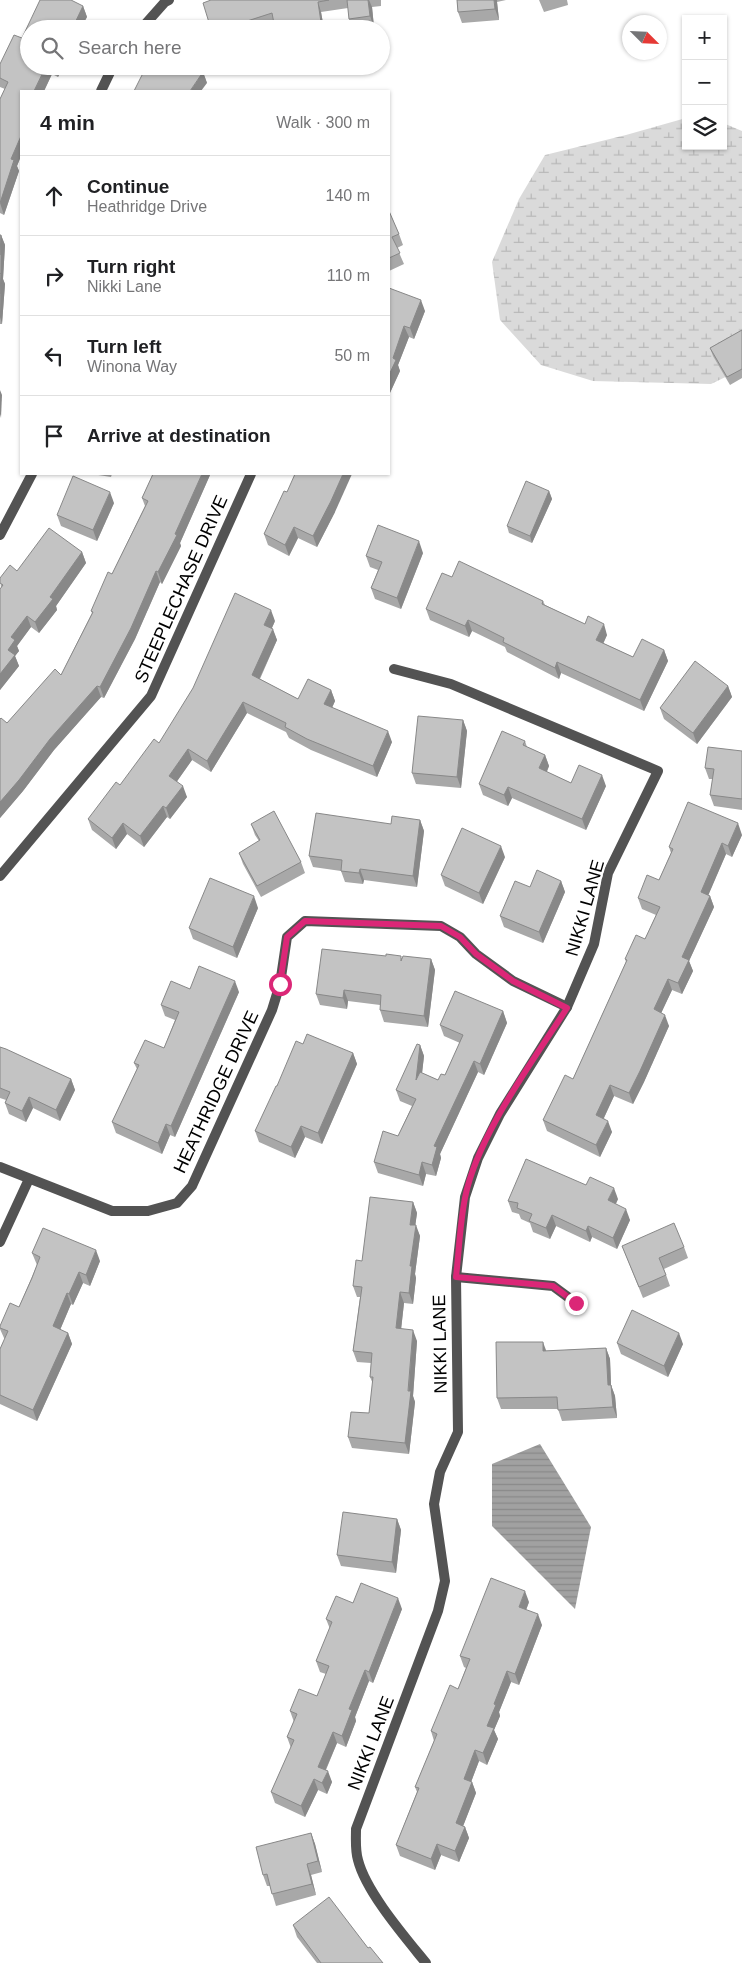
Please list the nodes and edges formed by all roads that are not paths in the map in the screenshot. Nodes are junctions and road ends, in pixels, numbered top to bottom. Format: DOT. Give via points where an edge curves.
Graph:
graph roads {
  1 [pos="169,0"];
  2 [pos="149,20"];
  3 [pos="109,75"];
  4 [pos="101,90"];
  5 [pos="31,475"];
  6 [pos="251,475"];
  7 [pos="0,535"];
  8 [pos="394,669"];
  9 [pos="0,876"];
  10 [pos="567,1008"];
  11 [pos="0,1167"];
  12 [pos="29,1179"];
  13 [pos="0,1242"];
  14 [pos="456,1277"];
  15 [pos="576,1303"];
  16 [pos="426,1963"];
  1 -- 2 [label="street"];
  3 -- 4 [label="street"];
  5 -- 7 [label="street"];
  6 -- 9 [label="street, STEEPLECHASE DRIVE" via="151,696"];
  8 -- 10 [label="street, NIKKI LANE" via="451,684 658,771 608,874 594,944"];
  10 -- 12 [label="street, HEATHRIDGE DRIVE" via="513,981 476,954 460,937 441,926 305,921 287,937 280,984 272,1010 192,1186 177,1203 148,1211 112,1211"];
  10 -- 14 [label="street, NIKKI LANE" via="500,1114 478,1158 465,1197"];
  11 -- 12 [label="street, HEATHRIDGE DRIVE"];
  12 -- 13 [label="street"];
  14 -- 15 [label="street" via="553,1286"];
  14 -- 16 [label="street, NIKKI LANE" via="458,1432 440,1472 434,1504 445,1581 438,1611 356,1829 358,1859 366,1881"];
}
